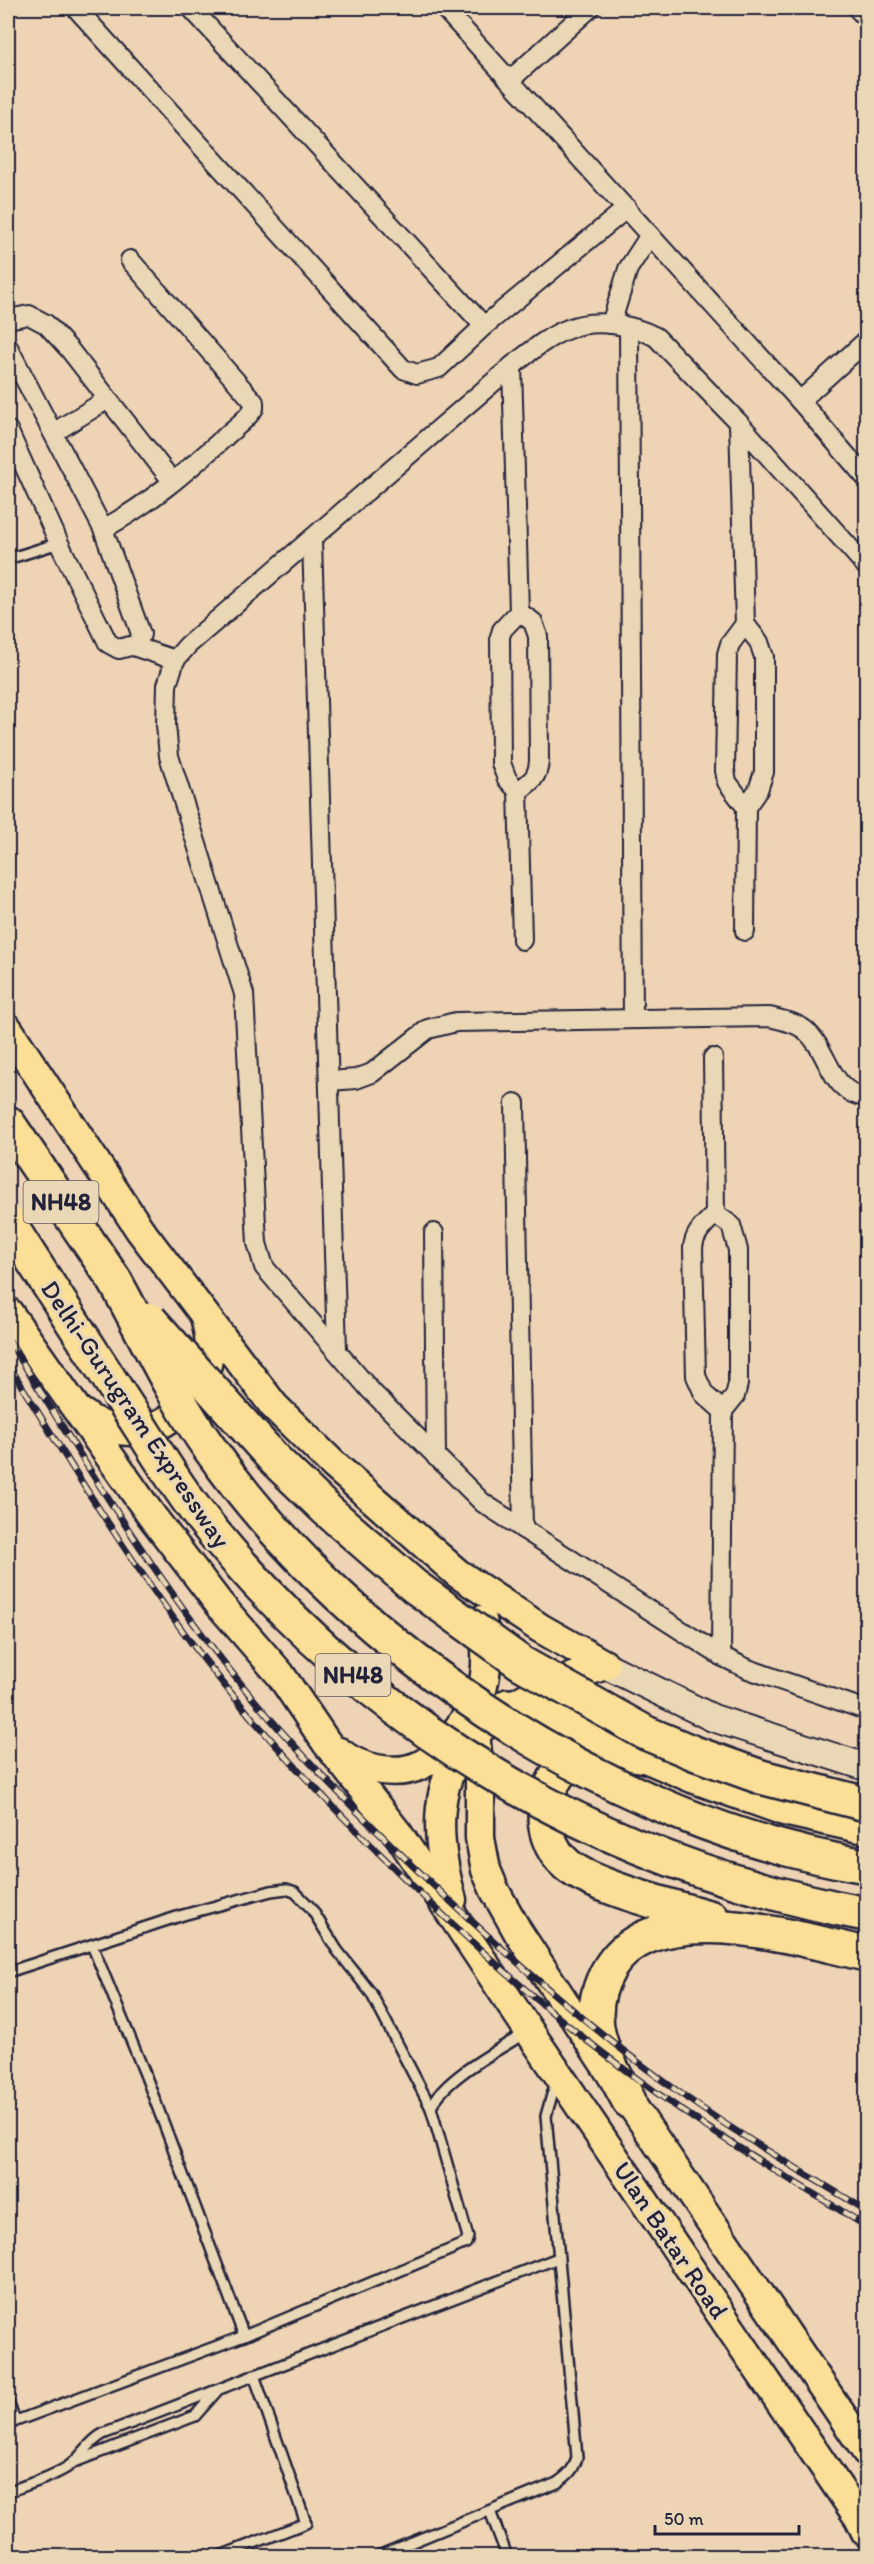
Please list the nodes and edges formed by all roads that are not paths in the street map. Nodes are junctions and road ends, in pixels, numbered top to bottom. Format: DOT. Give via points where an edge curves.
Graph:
graph roads {
  1 [pos="76,8"];
  2 [pos="191,8"];
  3 [pos="444,8"];
  4 [pos="590,8"];
  5 [pos="857,8"];
  6 [pos="867,18"];
  7 [pos="510,80"];
  8 [pos="627,208"];
  9 [pos="650,235"];
  10 [pos="130,260"];
  11 [pos="8,319"];
  12 [pos="484,326"];
  13 [pos="620,326"];
  14 [pos="867,341"];
  15 [pos="8,347"];
  16 [pos="512,366"];
  17 [pos="108,399"];
  18 [pos="800,401"];
  19 [pos="739,423"];
  20 [pos="8,430"];
  21 [pos="53,433"];
  22 [pos="867,478"];
  23 [pos="172,481"];
  24 [pos="103,530"];
  25 [pos="312,540"];
  26 [pos="59,543"];
  27 [pos="8,558"];
  28 [pos="867,566"];
  29 [pos="519,612"];
  30 [pos="745,624"];
  31 [pos="133,646"];
  32 [pos="175,660"];
  33 [pos="518,791"];
  34 [pos="746,807"];
  35 [pos="745,932"];
  36 [pos="522,940"];
  37 [pos="633,1019"];
  38 [pos="8,1029"];
  39 [pos="713,1058"];
  40 [pos="330,1081"];
  41 [pos="867,1097"];
  42 [pos="515,1103"];
  43 [pos="8,1123"];
  44 [pos="715,1214"];
  45 [pos="8,1222"];
  46 [pos="434,1233"];
  47 [pos="115,1281"];
  48 [pos="8,1312"];
  49 [pos="205,1315"];
  50 [pos="337,1350"];
  51 [pos="74,1406"];
  52 [pos="723,1411"];
  53 [pos="436,1457"];
  54 [pos="524,1529"];
  55 [pos="457,1573"];
  56 [pos="721,1656"];
  57 [pos="605,1665"];
  58 [pos="508,1706"];
  59 [pos="867,1710"];
  60 [pos="475,1734"];
  61 [pos="326,1742"];
  62 [pos="646,1756"];
  63 [pos="867,1767"];
  64 [pos="867,1804"];
  65 [pos="867,1827"];
  66 [pos="867,1866"];
  67 [pos="867,1914"];
  68 [pos="766,1932"];
  69 [pos="92,1945"];
  70 [pos="475,1948"];
  71 [pos="867,1954"];
  72 [pos="8,1972"];
  73 [pos="529,2031"];
  74 [pos="560,2074"];
  75 [pos="629,2101"];
  76 [pos="431,2108"];
  77 [pos="558,2258"];
  78 [pos="244,2336"];
  79 [pos="255,2375"];
  80 [pos="219,2389"];
  81 [pos="8,2402"];
  82 [pos="11,2423"];
  83 [pos="867,2451"];
  84 [pos="74,2463"];
  85 [pos="8,2492"];
  86 [pos="490,2511"];
  87 [pos="867,2532"];
  88 [pos="220,2556"];
  89 [pos="378,2556"];
  90 [pos="507,2556"];
  1 -- 12 [label="street" via="403,369 417,374 439,368"];
  2 -- 12 [label="street"];
  3 -- 7 [label="street"];
  4 -- 7 [label="street"];
  5 -- 6 [label="street"];
  7 -- 8 [label="street"];
  8 -- 9 [label="street"];
  8 -- 12 [label="street"];
  9 -- 13 [label="street" via="628,269"];
  9 -- 18 [label="street"];
  10 -- 23 [label="street" via="255,405 254,410"];
  11 -- 17 [label="street" via="29,315 40,319"];
  13 -- 16 [label="street" via="570,328"];
  13 -- 19 [label="street" via="656,337"];
  13 -- 37 [label="street"];
  14 -- 18 [label="street"];
  15 -- 21 [label="street"];
  16 -- 25 [label="street"];
  16 -- 29 [label="street"];
  17 -- 21 [label="street"];
  17 -- 23 [label="street"];
  18 -- 22 [label="street"];
  19 -- 28 [label="street"];
  19 -- 30 [label="street"];
  20 -- 26 [label="street"];
  21 -- 24 [label="street"];
  23 -- 24 [label="street"];
  24 -- 31 [label="street" via="141,634"];
  25 -- 32 [label="street"];
  25 -- 40 [label="street"];
  26 -- 27 [label="lane"];
  26 -- 31 [label="street" via="108,643 119,649"];
  29 -- 33 [label="street" via="500,637 501,763 507,779"];
  29 -- 33 [label="street" via="533,622 538,636 539,771"];
  30 -- 34 [label="street" via="759,642 764,657 762,781"];
  30 -- 34 [label="street" via="727,654 725,771"];
  31 -- 32 [label="street"];
  32 -- 50 [label="street" via="167,685 169,756 244,994 259,1257 271,1276"];
  33 -- 36 [label="street"];
  34 -- 35 [label="street"];
  37 -- 40 [label="street" via="441,1025 429,1029 372,1073"];
  37 -- 41 [label="street" via="769,1017 792,1023 816,1042 841,1087"];
  38 -- 49 [label="main road" via="140,1230"];
  39 -- 44 [label="street"];
  40 -- 50 [label="street"];
  42 -- 54 [label="street"];
  43 -- 47 [label="highway, Delhi-Gurugram Expressway / NH48"];
  44 -- 52 [label="street" via="731,1225 738,1250 738,1384 735,1396"];
  44 -- 52 [label="street" via="693,1240 696,1376 704,1394"];
  45 -- 67 [label="highway, Delhi-Gurugram Expressway / NH48, bridge" via="198,1514 274,1600 370,1690 518,1789 625,1843 748,1886"];
  46 -- 53 [label="street"];
  47 -- 64 [label="highway, bridge" via="275,1460 375,1553 471,1629 520,1663 646,1733 760,1778"];
  47 -- 66 [label="highway, Delhi-Gurugram Expressway / NH48, bridge" via="181,1404 231,1476 313,1570 420,1666 553,1752 615,1784 734,1832"];
  48 -- 51 [label="main road"];
  49 -- 51 [label="main road" via="210,1336 205,1371 188,1403 169,1419 149,1430 126,1433 94,1422"];
  49 -- 55 [label="main road" via="274,1406 334,1465"];
  50 -- 53 [label="street"];
  51 -- 61 [label="main road" via="220,1605 280,1674"];
  52 -- 56 [label="street"];
  53 -- 54 [label="street" via="483,1503"];
  54 -- 56 [label="street"];
  55 -- 57 [label="main road"];
  55 -- 61 [label="main road" via="482,1617 488,1650 480,1698 451,1739 422,1764 387,1770 350,1762"];
  56 -- 59 [label="street"];
  57 -- 58 [label="main road"];
  57 -- 63 [label="main road" via="713,1718"];
  58 -- 60 [label="main road"];
  58 -- 62 [label="highway" via="593,1733"];
  60 -- 70 [label="main road" via="450,1768 440,1838 453,1903"];
  60 -- 75 [label="main road, Ulan Batar Road" via="480,1838 486,1870 518,1932"];
  61 -- 70 [label="main road" via="399,1834"];
  62 -- 65 [label="highway" via="786,1809"];
  62 -- 68 [label="highway" via="598,1751 568,1763 556,1774 544,1812 547,1833 556,1853 583,1875 625,1891"];
  68 -- 71 [label="highway"];
  68 -- 75 [label="highway" via="686,1927 664,1930 629,1946 616,1958 598,1995 596,2032"];
  69 -- 72 [label="lane"];
  69 -- 76 [label="lane" via="271,1891 295,1892 311,1908 371,1993"];
  69 -- 78 [label="lane"];
  70 -- 73 [label="main road, Ulan Batar Road"];
  73 -- 74 [label="main road, Ulan Batar Road"];
  73 -- 76 [label="lane" via="443,2089"];
  74 -- 77 [label="lane" via="546,2116"];
  74 -- 87 [label="main road, Ulan Batar Road"];
  75 -- 83 [label="main road, Ulan Batar Road"];
  76 -- 78 [label="lane" via="467,2232 466,2243"];
  77 -- 79 [label="lane"];
  77 -- 86 [label="lane" via="575,2466 557,2483"];
  78 -- 82 [label="lane"];
  79 -- 80 [label="lane"];
  79 -- 88 [label="lane" via="306,2523"];
  80 -- 84 [label="lane" via="195,2416"];
  80 -- 84 [label="lane" via="102,2433 89,2442"];
  81 -- 82 [label="lane"];
  84 -- 85 [label="lane"];
  86 -- 89 [label="lane"];
  86 -- 90 [label="lane"];
}
